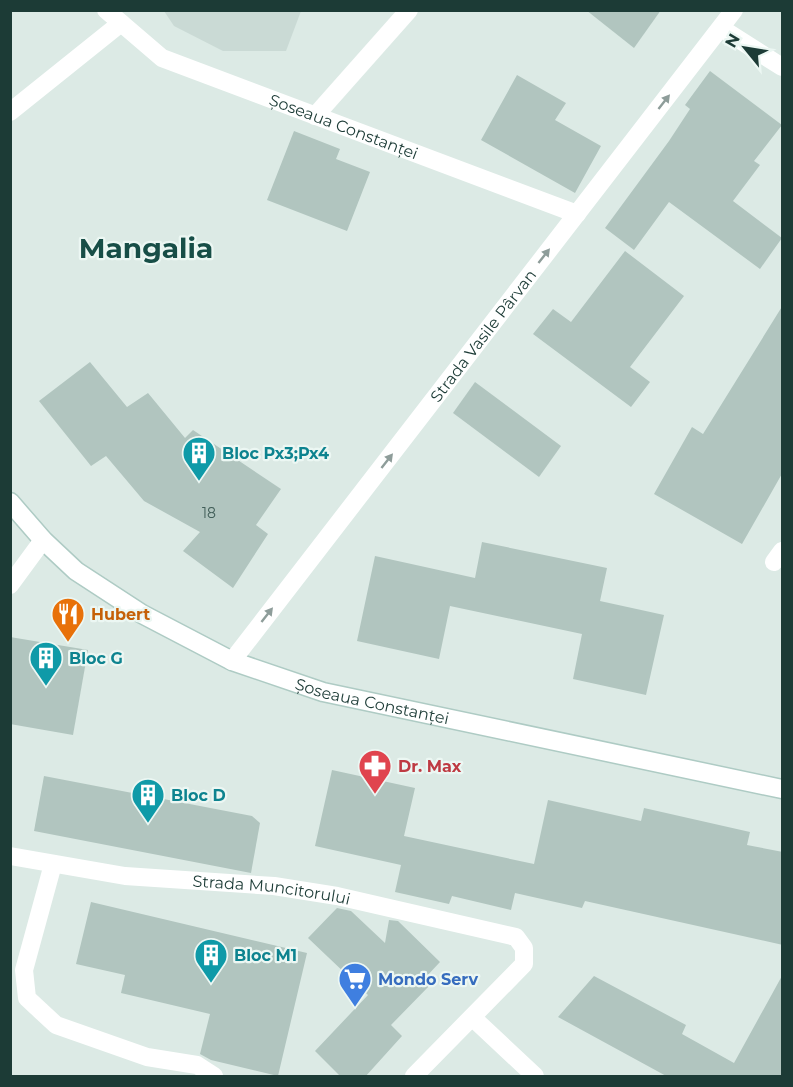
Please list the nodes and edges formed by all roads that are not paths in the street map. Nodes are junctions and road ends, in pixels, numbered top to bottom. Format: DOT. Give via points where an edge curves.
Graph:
graph roads {
  1 [pos="106,10"];
  2 [pos="409,10"];
  3 [pos="734,10"];
  4 [pos="121,23"];
  5 [pos="721,28"];
  6 [pos="783,67"];
  7 [pos="10,112"];
  8 [pos="315,116"];
  9 [pos="577,214"];
  10 [pos="10,502"];
  11 [pos="43,540"];
  12 [pos="10,585"];
  13 [pos="232,661"];
  14 [pos="783,789"];
  15 [pos="10,856"];
  16 [pos="53,864"];
  17 [pos="474,1018"];
  18 [pos="214,1077"];
  19 [pos="414,1077"];
  20 [pos="535,1077"];
  1 -- 4 [label="street, Șoseaua Constanței"];
  2 -- 8 [label="street"];
  3 -- 5 [label="street, Strada Vasile Pârvan"];
  4 -- 7 [label="street"];
  4 -- 8 [label="street, Șoseaua Constanței" via="162,58"];
  5 -- 6 [label="street"];
  9 -- 5 [label="street, Strada Vasile Pârvan, one-way"];
  8 -- 9 [label="street, Șoseaua Constanței"];
  13 -- 9 [label="street, Strada Vasile Pârvan, one-way"];
  10 -- 11 [label="street, Șoseaua Constanței"];
  11 -- 12 [label="street"];
  11 -- 13 [label="street, Șoseaua Constanței" via="76,571 142,614"];
  13 -- 14 [label="street, Șoseaua Constanței" via="323,692"];
  15 -- 16 [label="street, Strada Muncitorului"];
  16 -- 17 [label="street, Strada Muncitorului" via="125,876 274,886 337,896 516,937 524,948 524,964"];
  16 -- 18 [label="street" via="24,970 27,998 56,1025 147,1057 197,1065"];
  17 -- 19 [label="street"];
  17 -- 20 [label="street"];
}
